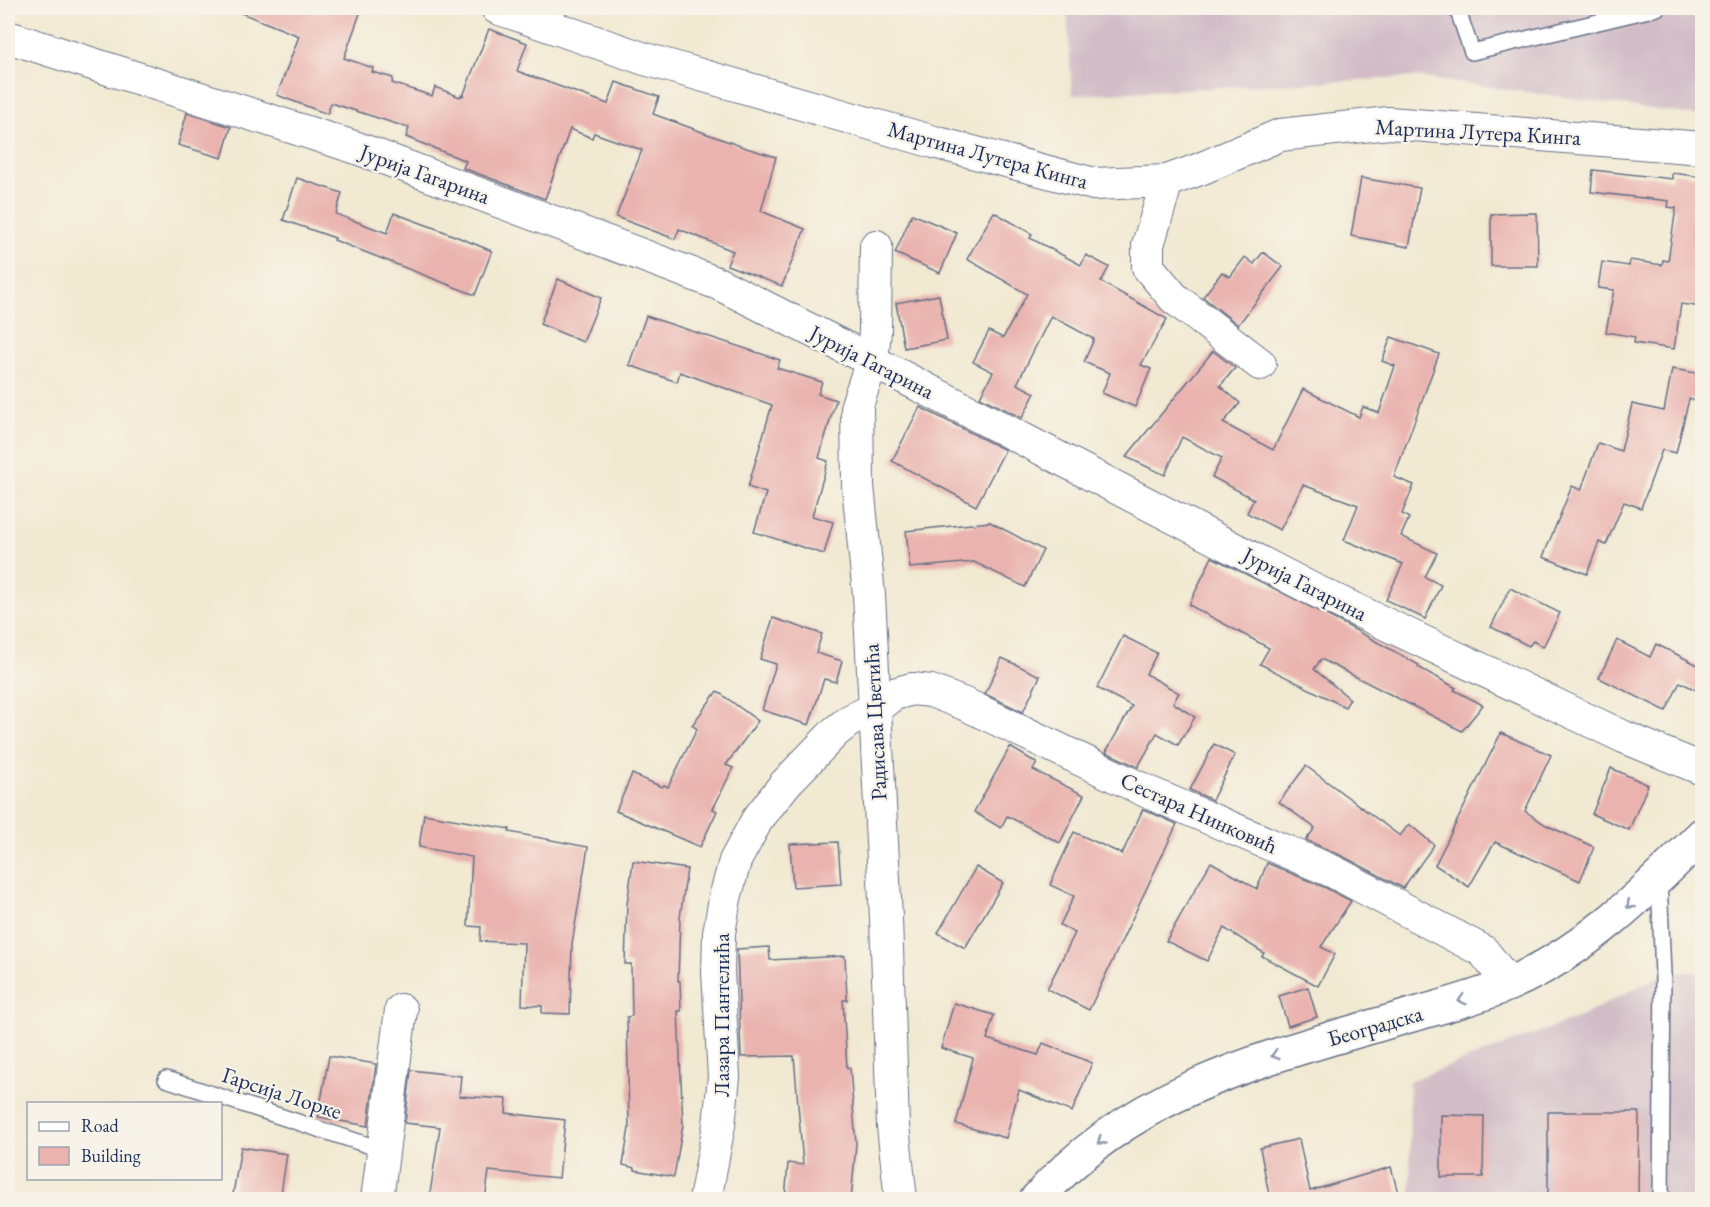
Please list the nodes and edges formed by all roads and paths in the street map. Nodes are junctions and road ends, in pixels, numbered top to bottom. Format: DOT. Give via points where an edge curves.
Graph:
graph roads {
  1 [pos="497,8"];
  2 [pos="1457,8"];
  3 [pos="1657,8"];
  4 [pos="8,37"];
  5 [pos="1702,148"];
  6 [pos="1167,181"];
  7 [pos="876,246"];
  8 [pos="872,361"];
  9 [pos="1260,364"];
  10 [pos="874,709"];
  11 [pos="1702,769"];
  12 [pos="1702,836"];
  13 [pos="1659,878"];
  14 [pos="1509,984"];
  15 [pos="401,1010"];
  16 [pos="166,1079"];
  17 [pos="383,1150"];
  18 [pos="377,1200"];
  19 [pos="705,1200"];
  20 [pos="901,1200"];
  21 [pos="1036,1200"];
  22 [pos="1661,1200"];
  1 -- 6 [label="street, Мартина Лутера Кинга" via="656,62 1082,181"];
  2 -- 3 [label="lane" via="1472,52"];
  4 -- 8 [label="street, Јурија Гагарина" via="368,152 719,285"];
  5 -- 6 [label="street, Мартина Лутера Кинга" via="1389,123 1280,135"];
  6 -- 9 [label="street" via="1148,245 1148,267 1174,298"];
  7 -- 8 [label="street, Радисава Цветића"];
  8 -- 10 [label="street, Радисава Цветића" via="857,405 858,486 869,595"];
  8 -- 11 [label="street, Јурија Гагарина" via="1312,589 1624,737"];
  10 -- 14 [label="street, Сестара Нинковић" via="894,694 912,689 932,691 967,705 1148,792 1334,872 1483,951"];
  10 -- 19 [label="street, Лазара Пантелића" via="835,732 793,776 757,820 735,861 719,933 724,1077"];
  10 -- 20 [label="street, Радисава Цветића" via="887,939 892,1126"];
  12 -- 13 [label="street, Београдска"];
  13 -- 14 [label="street, Београдска, one-way" via="1595,934 1555,961"];
  13 -- 22 [label="lane" via="1663,974"];
  14 -- 21 [label="street, Београдска, one-way" via="1272,1055 1193,1086 1161,1101 1101,1141 1072,1163"];
  15 -- 17 [label="street"];
  16 -- 17 [label="lane, Гарсија Лорке"];
  17 -- 18 [label="street"];
}
